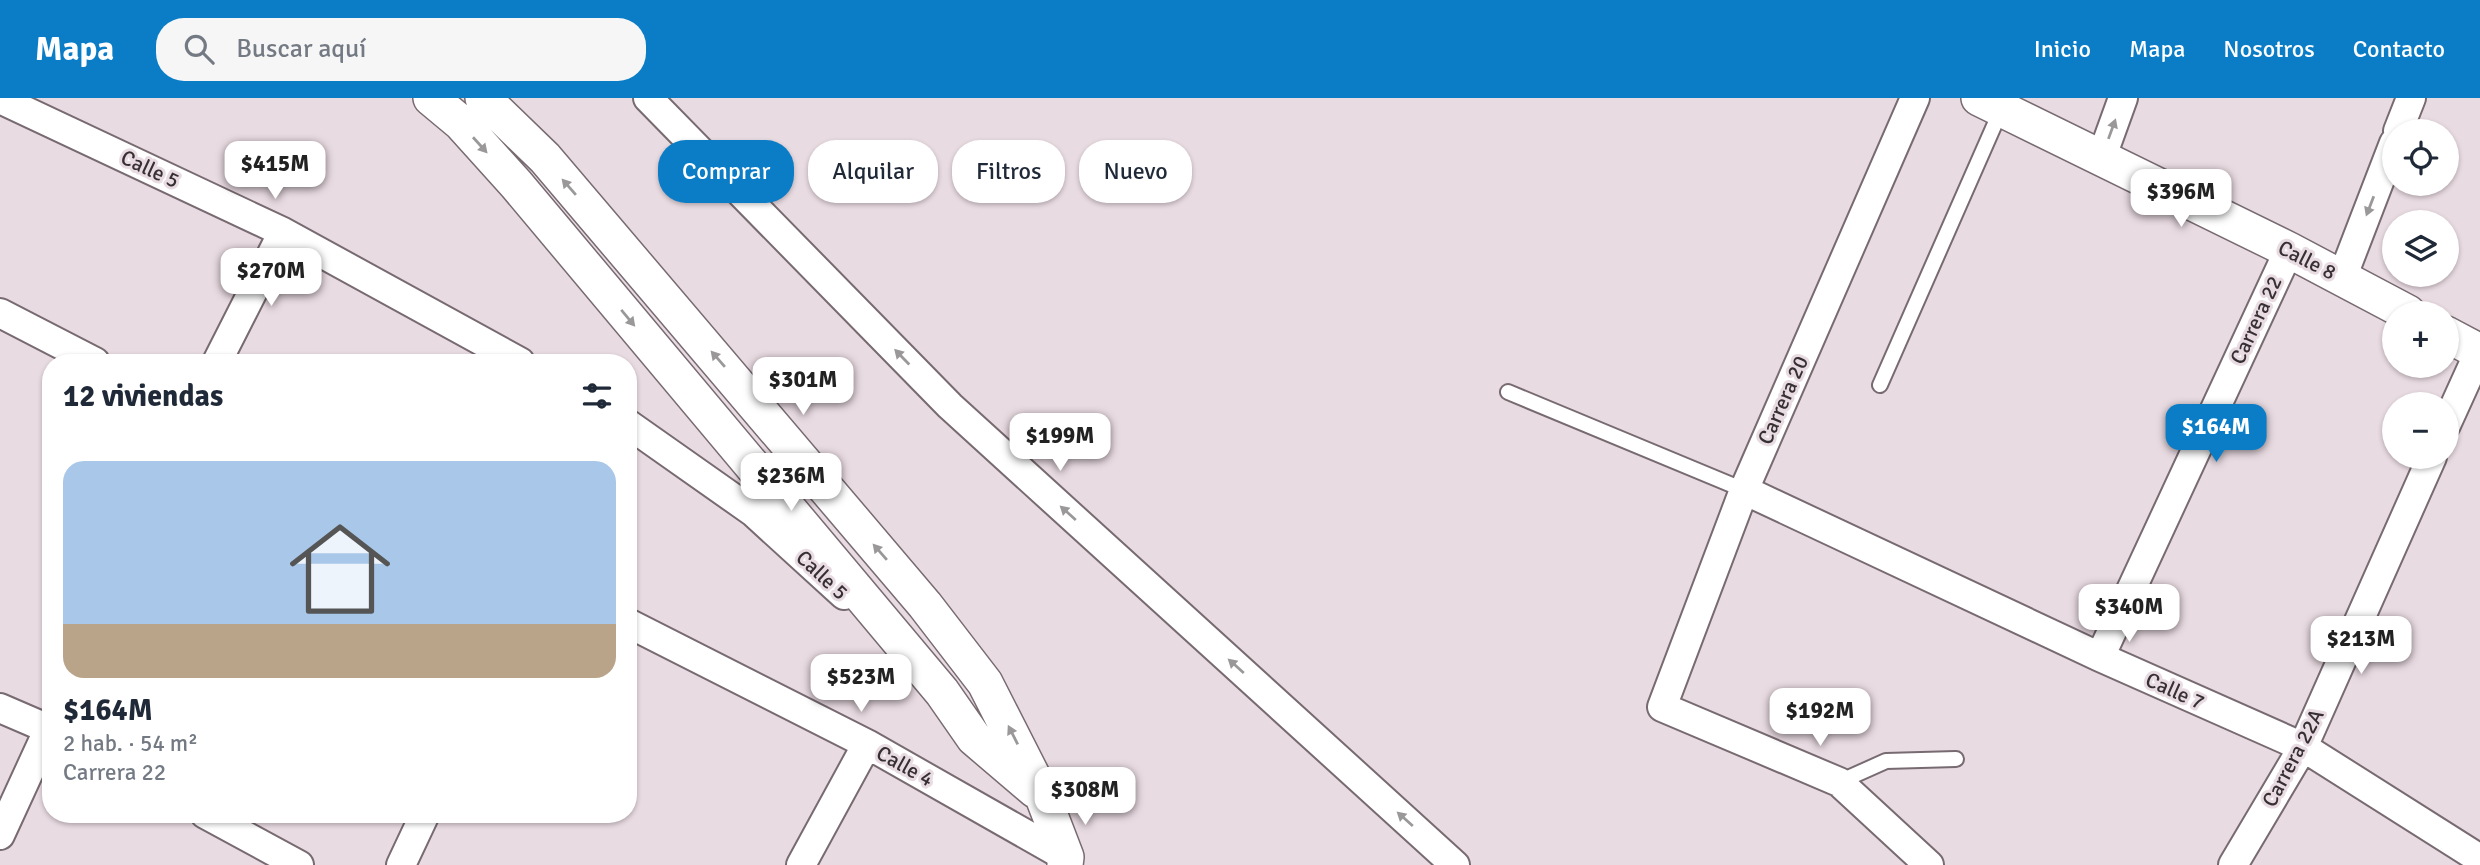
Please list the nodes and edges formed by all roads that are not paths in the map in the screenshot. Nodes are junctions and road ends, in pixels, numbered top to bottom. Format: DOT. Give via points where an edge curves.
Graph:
graph roads {
  1 [pos="431,98"];
  2 [pos="483,98"];
  3 [pos="648,98"];
  4 [pos="1915,98"];
  5 [pos="2123,98"];
  6 [pos="2411,98"];
  7 [pos="0,99"];
  8 [pos="1990,104"];
  9 [pos="2403,119"];
  10 [pos="2101,159"];
  11 [pos="2382,174"];
  12 [pos="283,232"];
  13 [pos="2289,250"];
  14 [pos="2342,278"];
  15 [pos="2385,301"];
  16 [pos="0,313"];
  17 [pos="2459,340"];
  18 [pos="2480,351"];
  19 [pos="79,354"];
  20 [pos="220,354"];
  21 [pos="505,354"];
  22 [pos="1880,385"];
  23 [pos="1508,392"];
  24 [pos="2459,397"];
  25 [pos="637,430"];
  26 [pos="2427,469"];
  27 [pos="1744,489"];
  28 [pos="637,628"];
  29 [pos="910,656"];
  30 [pos="2100,657"];
  31 [pos="0,708"];
  32 [pos="42,724"];
  33 [pos="42,744"];
  34 [pos="867,744"];
  35 [pos="2303,747"];
  36 [pos="1956,759"];
  37 [pos="1839,782"];
  38 [pos="1043,797"];
  39 [pos="222,823"];
  40 [pos="421,823"];
  41 [pos="0,835"];
  42 [pos="2480,859"];
  43 [pos="1066,861"];
  44 [pos="299,865"];
  45 [pos="401,865"];
  46 [pos="801,865"];
  47 [pos="1455,865"];
  48 [pos="1929,865"];
  49 [pos="2232,865"];
  1 -- 29 [label="street, one-way" via="461,123 516,184"];
  38 -- 2 [label="street, one-way" via="985,683 925,605 545,158"];
  47 -- 3 [label="street, one-way" via="950,406"];
  4 -- 27 [label="street, Carrera 20"];
  10 -- 5 [label="street, one-way"];
  6 -- 9 [label="street"];
  7 -- 12 [label="street, Calle 5"];
  8 -- 10 [label="street, Calle 8"];
  8 -- 22 [label="lane"];
  10 -- 13 [label="street, Calle 8"];
  11 -- 14 [label="street, one-way"];
  12 -- 20 [label="street"];
  12 -- 21 [label="street, Calle 5"];
  13 -- 14 [label="street, Calle 8"];
  13 -- 30 [label="street, Carrera 22"];
  14 -- 15 [label="street, Calle 8"];
  16 -- 19 [label="street"];
  17 -- 18 [label="street"];
  18 -- 24 [label="street"];
  23 -- 27 [label="lane"];
  25 -- 29 [label="street, Calle 5" via="753,512"];
  26 -- 35 [label="street, Carrera 22A"];
  27 -- 30 [label="street, Calle 7"];
  27 -- 37 [label="street, Carrera 20" via="1661,707"];
  28 -- 34 [label="street, Calle 4"];
  29 -- 38 [label="street" via="974,738"];
  30 -- 35 [label="street, Calle 7"];
  31 -- 32 [label="street"];
  33 -- 41 [label="street"];
  34 -- 43 [label="street, Calle 4"];
  34 -- 46 [label="street"];
  35 -- 42 [label="street, Calle 7"];
  35 -- 49 [label="street, Carrera 22A"];
  36 -- 37 [label="lane" via="1886,761"];
  37 -- 48 [label="street"];
  38 -- 43 [label="street"];
  39 -- 44 [label="street"];
  40 -- 45 [label="street"];
}
